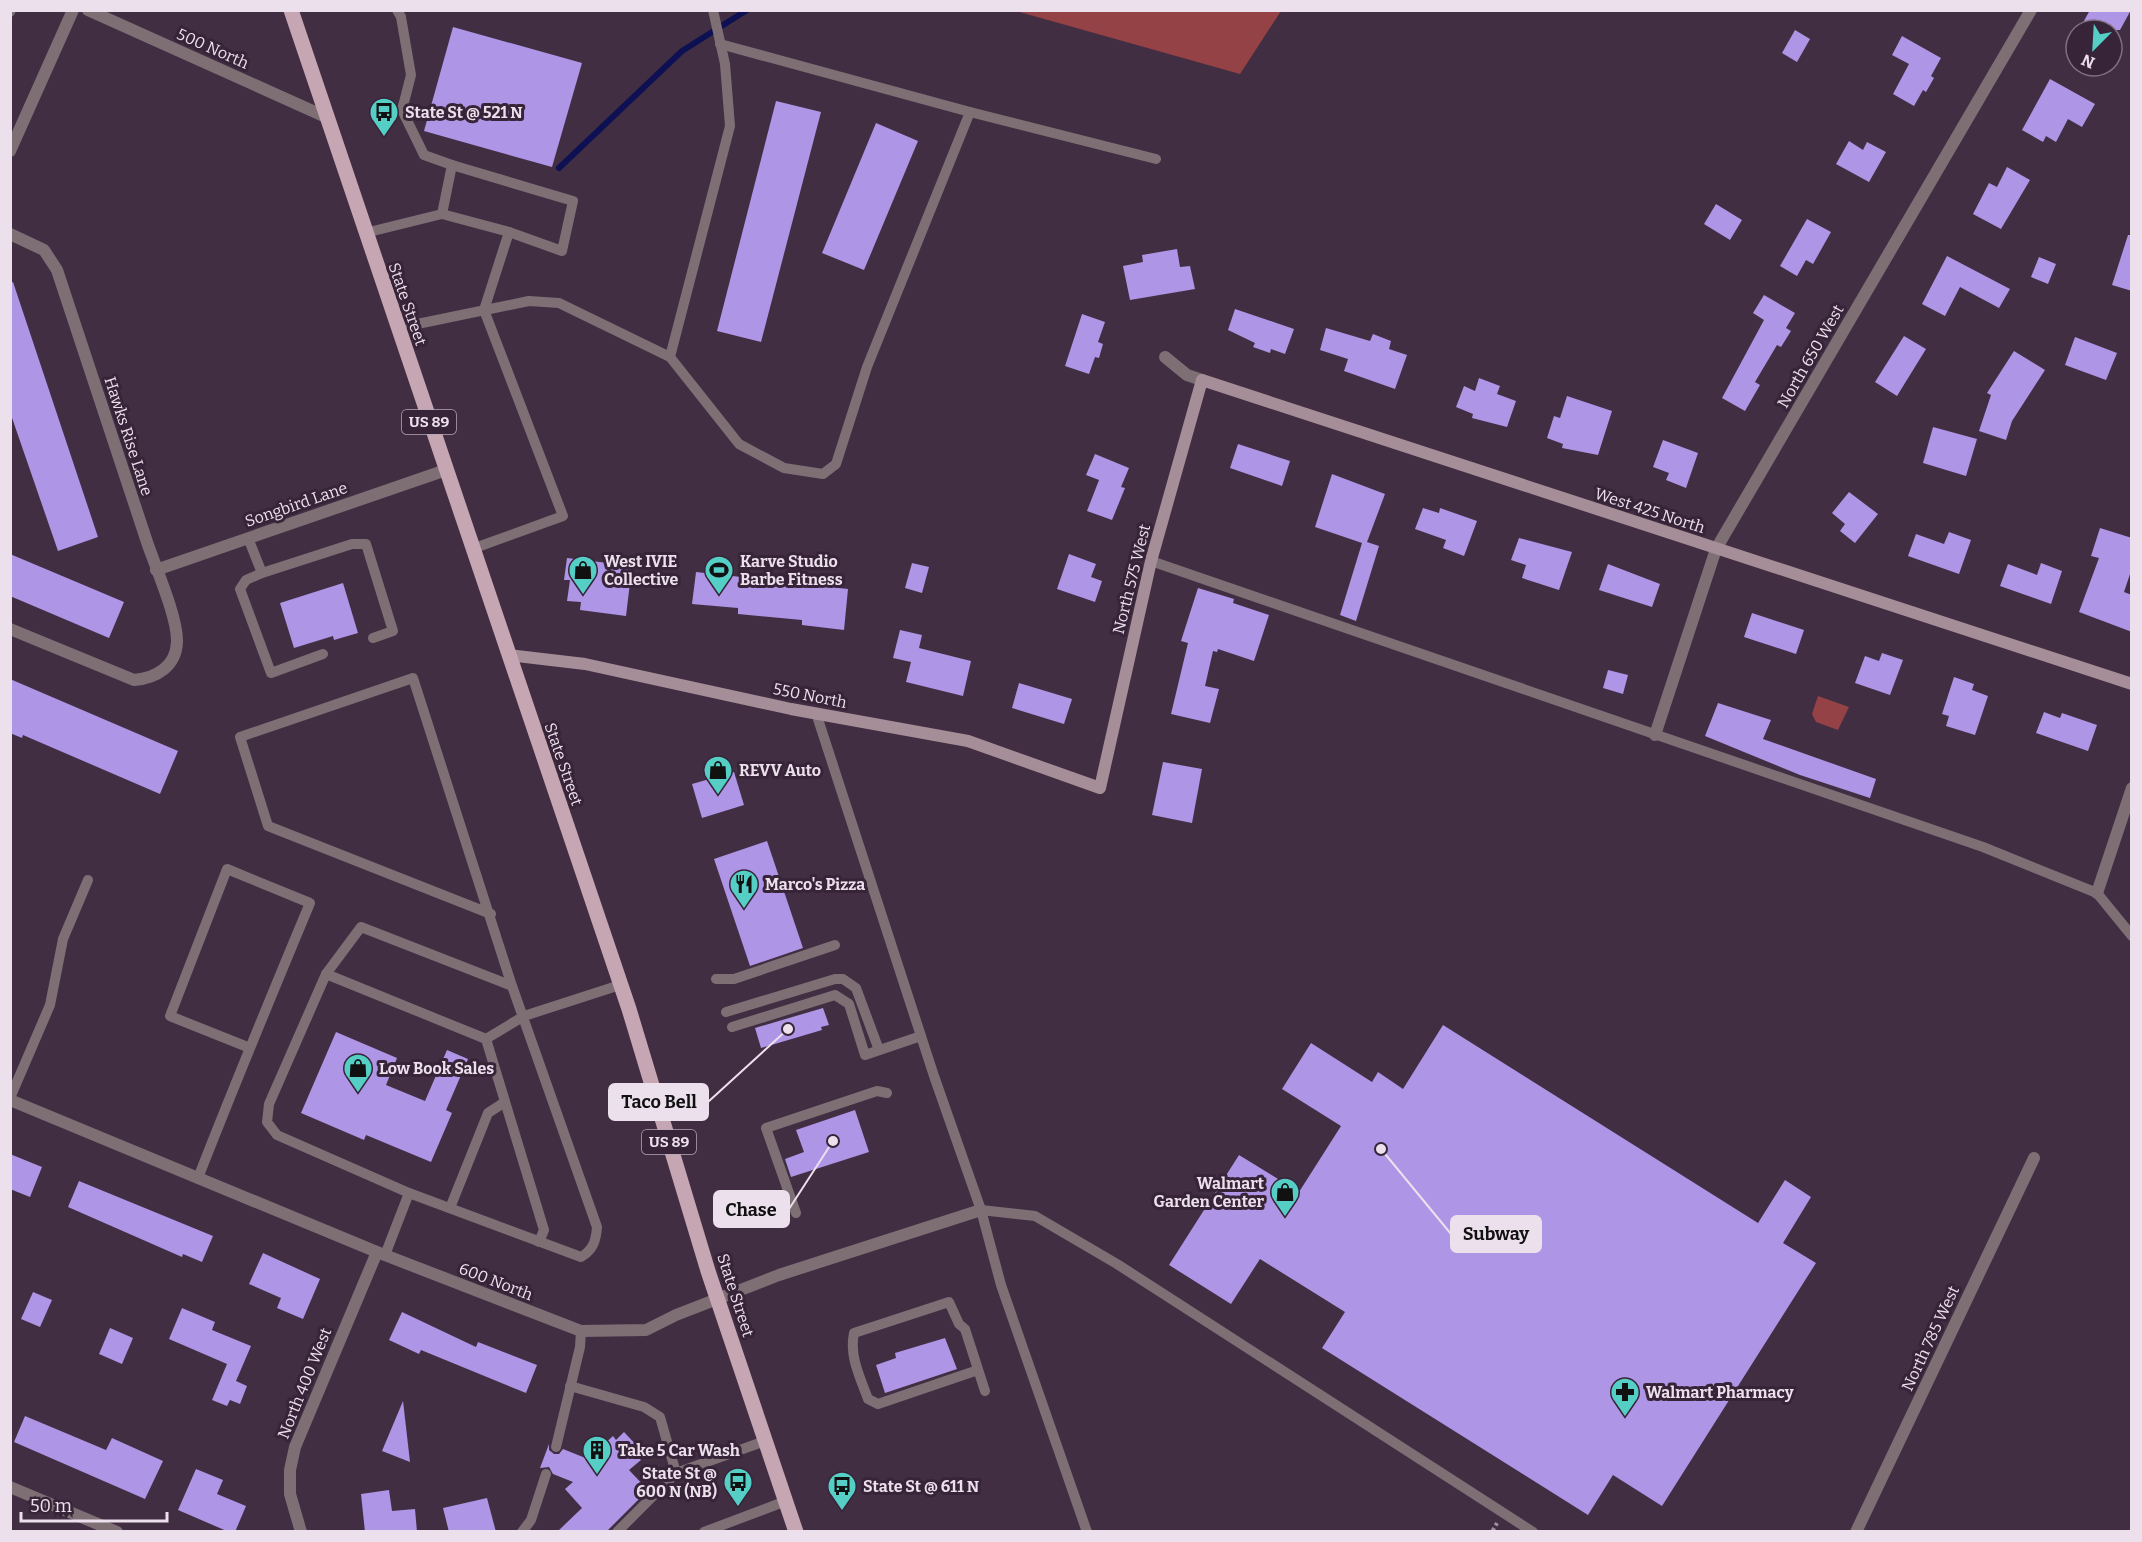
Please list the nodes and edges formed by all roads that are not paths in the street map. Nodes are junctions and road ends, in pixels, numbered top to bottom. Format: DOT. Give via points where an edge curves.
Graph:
graph roads {
  1 [pos="73,10"];
  2 [pos="88,10"];
  3 [pos="291,10"];
  4 [pos="397,10"];
  5 [pos="713,10"];
  6 [pos="2031,10"];
  7 [pos="720,44"];
  8 [pos="970,112"];
  9 [pos="326,117"];
  10 [pos="10,152"];
  11 [pos="1156,159"];
  12 [pos="452,165"];
  13 [pos="442,214"];
  14 [pos="509,232"];
  15 [pos="365,233"];
  16 [pos="10,234"];
  17 [pos="484,310"];
  18 [pos="398,328"];
  19 [pos="670,357"];
  20 [pos="1165,357"];
  21 [pos="1202,380"];
  22 [pos="446,470"];
  23 [pos="248,538"];
  24 [pos="472,549"];
  25 [pos="1716,549"];
  26 [pos="1151,561"];
  27 [pos="156,570"];
  28 [pos="262,573"];
  29 [pos="10,628"];
  30 [pos="373,638"];
  31 [pos="323,654"];
  32 [pos="508,655"];
  33 [pos="2132,684"];
  34 [pos="816,713"];
  35 [pos="1656,735"];
  36 [pos="1100,788"];
  37 [pos="2132,788"];
  38 [pos="88,880"];
  39 [pos="2097,893"];
  40 [pos="491,914"];
  41 [pos="2132,936"];
  42 [pos="835,945"];
  43 [pos="326,974"];
  44 [pos="716,980"];
  45 [pos="512,986"];
  46 [pos="620,986"];
  47 [pos="726,1012"];
  48 [pos="524,1016"];
  49 [pos="732,1027"];
  50 [pos="921,1036"];
  51 [pos="486,1039"];
  52 [pos="250,1048"];
  53 [pos="879,1050"];
  54 [pos="887,1093"];
  55 [pos="10,1099"];
  56 [pos="505,1102"];
  57 [pos="2034,1158"];
  58 [pos="198,1178"];
  59 [pos="409,1193"];
  60 [pos="450,1208"];
  61 [pos="981,1210"];
  62 [pos="796,1213"];
  63 [pos="539,1242"];
  64 [pos="381,1254"];
  65 [pos="718,1298"];
  66 [pos="581,1331"];
  67 [pos="978,1370"];
  68 [pos="570,1386"];
  69 [pos="985,1391"];
  70 [pos="765,1441"];
  71 [pos="556,1448"];
  72 [pos="676,1473"];
  73 [pos="546,1474"];
  74 [pos="10,1487"];
  75 [pos="786,1500"];
  76 [pos="117,1532"];
  77 [pos="300,1532"];
  78 [pos="522,1532"];
  79 [pos="617,1532"];
  80 [pos="704,1532"];
  81 [pos="796,1532"];
  82 [pos="1087,1532"];
  83 [pos="1533,1532"];
  84 [pos="1856,1532"];
  1 -- 10 [label="street"];
  2 -- 9 [label="street, 500 North"];
  3 -- 9 [label="main road, State Street / US 89"];
  4 -- 12 [label="lane" via="411,75 402,110 424,155"];
  5 -- 7 [label="lane"];
  6 -- 25 [label="street, North 650 West"];
  7 -- 8 [label="lane"];
  7 -- 19 [label="lane" via="730,126"];
  8 -- 11 [label="lane"];
  8 -- 19 [label="lane" via="867,367 836,464 824,474 784,468 739,444"];
  9 -- 15 [label="main road, State Street / US 89"];
  12 -- 13 [label="lane"];
  12 -- 14 [label="lane" via="573,201 562,251"];
  13 -- 14 [label="lane"];
  13 -- 15 [label="lane"];
  14 -- 17 [label="lane"];
  15 -- 18 [label="main road, State Street / US 89"];
  16 -- 27 [label="street, Hawks Rise Lane" via="44,250 54,263"];
  17 -- 18 [label="lane"];
  17 -- 19 [label="lane" via="529,301 559,303"];
  17 -- 24 [label="lane" via="563,516"];
  18 -- 22 [label="main road, State Street / US 89"];
  20 -- 21 [label="street, West 425 North" via="1187,375"];
  21 -- 25 [label="street, West 425 North"];
  21 -- 26 [label="street, North 575 West"];
  22 -- 23 [label="street, Songbird Lane"];
  22 -- 24 [label="main road, State Street / US 89"];
  23 -- 27 [label="street, Songbird Lane"];
  23 -- 28 [label="lane"];
  24 -- 32 [label="main road, State Street / US 89"];
  25 -- 33 [label="street, West 425 North"];
  25 -- 35 [label="street, North 650 West"];
  26 -- 35 [label="lane"];
  26 -- 36 [label="street, North 575 West"];
  27 -- 29 [label="street, Hawks Rise Lane" via="177,641 174,657 165,670 144,679 126,678"];
  28 -- 30 [label="lane" via="352,544 366,544 393,631"];
  28 -- 31 [label="lane" via="246,580 240,589 271,674"];
  32 -- 34 [label="street, 550 North" via="585,664"];
  32 -- 46 [label="main road, State Street / US 89"];
  34 -- 36 [label="street, 550 North" via="968,741"];
  34 -- 50 [label="lane"];
  35 -- 39 [label="lane" via="1983,847"];
  37 -- 39 [label="street"];
  38 -- 55 [label="lane" via="63,939 50,1005"];
  39 -- 41 [label="lane"];
  40 -- 40 [label="lane" via="413,678 240,737 268,826"];
  40 -- 45 [label="lane"];
  42 -- 44 [label="lane" via="734,979"];
  43 -- 45 [label="lane" via="361,927"];
  43 -- 51 [label="lane"];
  43 -- 59 [label="lane" via="269,1104 267,1122 277,1135"];
  45 -- 48 [label="lane"];
  46 -- 48 [label="lane"];
  46 -- 65 [label="main road, State Street / US 89"];
  47 -- 53 [label="lane" via="843,979 856,988"];
  48 -- 51 [label="lane"];
  48 -- 63 [label="lane" via="597,1227 596,1240 581,1257"];
  49 -- 53 [label="lane" via="835,995 849,1004 865,1054"];
  50 -- 53 [label="lane"];
  50 -- 61 [label="lane"];
  51 -- 56 [label="lane"];
  52 -- 52 [label="lane" via="310,903 227,868 170,1016"];
  52 -- 58 [label="lane"];
  54 -- 62 [label="lane" via="877,1091 766,1128"];
  55 -- 58 [label="street, 600 North"];
  56 -- 60 [label="lane" via="488,1113"];
  56 -- 63 [label="lane" via="544,1230"];
  57 -- 84 [label="street, North 785 West"];
  58 -- 64 [label="street, 600 North"];
  59 -- 60 [label="lane"];
  59 -- 64 [label="lane"];
  60 -- 63 [label="lane"];
  61 -- 65 [label="street, 600 North"];
  61 -- 82 [label="lane" via="1001,1286"];
  61 -- 83 [label="lane" via="1035,1216 1107,1258"];
  64 -- 66 [label="street, 600 North"];
  64 -- 77 [label="street, North 400 West" via="295,1447 290,1494"];
  65 -- 66 [label="street, 600 North" via="646,1330"];
  65 -- 70 [label="main road, State Street / US 89"];
  66 -- 68 [label="lane"];
  67 -- 67 [label="lane" via="965,1329 949,1302 854,1332 853,1358 868,1399 878,1404"];
  67 -- 69 [label="lane"];
  68 -- 71 [label="lane"];
  68 -- 72 [label="lane" via="644,1407 660,1417"];
  70 -- 72 [label="lane"];
  70 -- 75 [label="main road, State Street / US 89"];
  72 -- 79 [label="lane"];
  73 -- 78 [label="lane" via="531,1520"];
  74 -- 76 [label="street"];
  75 -- 80 [label="lane"];
  75 -- 81 [label="main road, State Street / US 89"];
}
